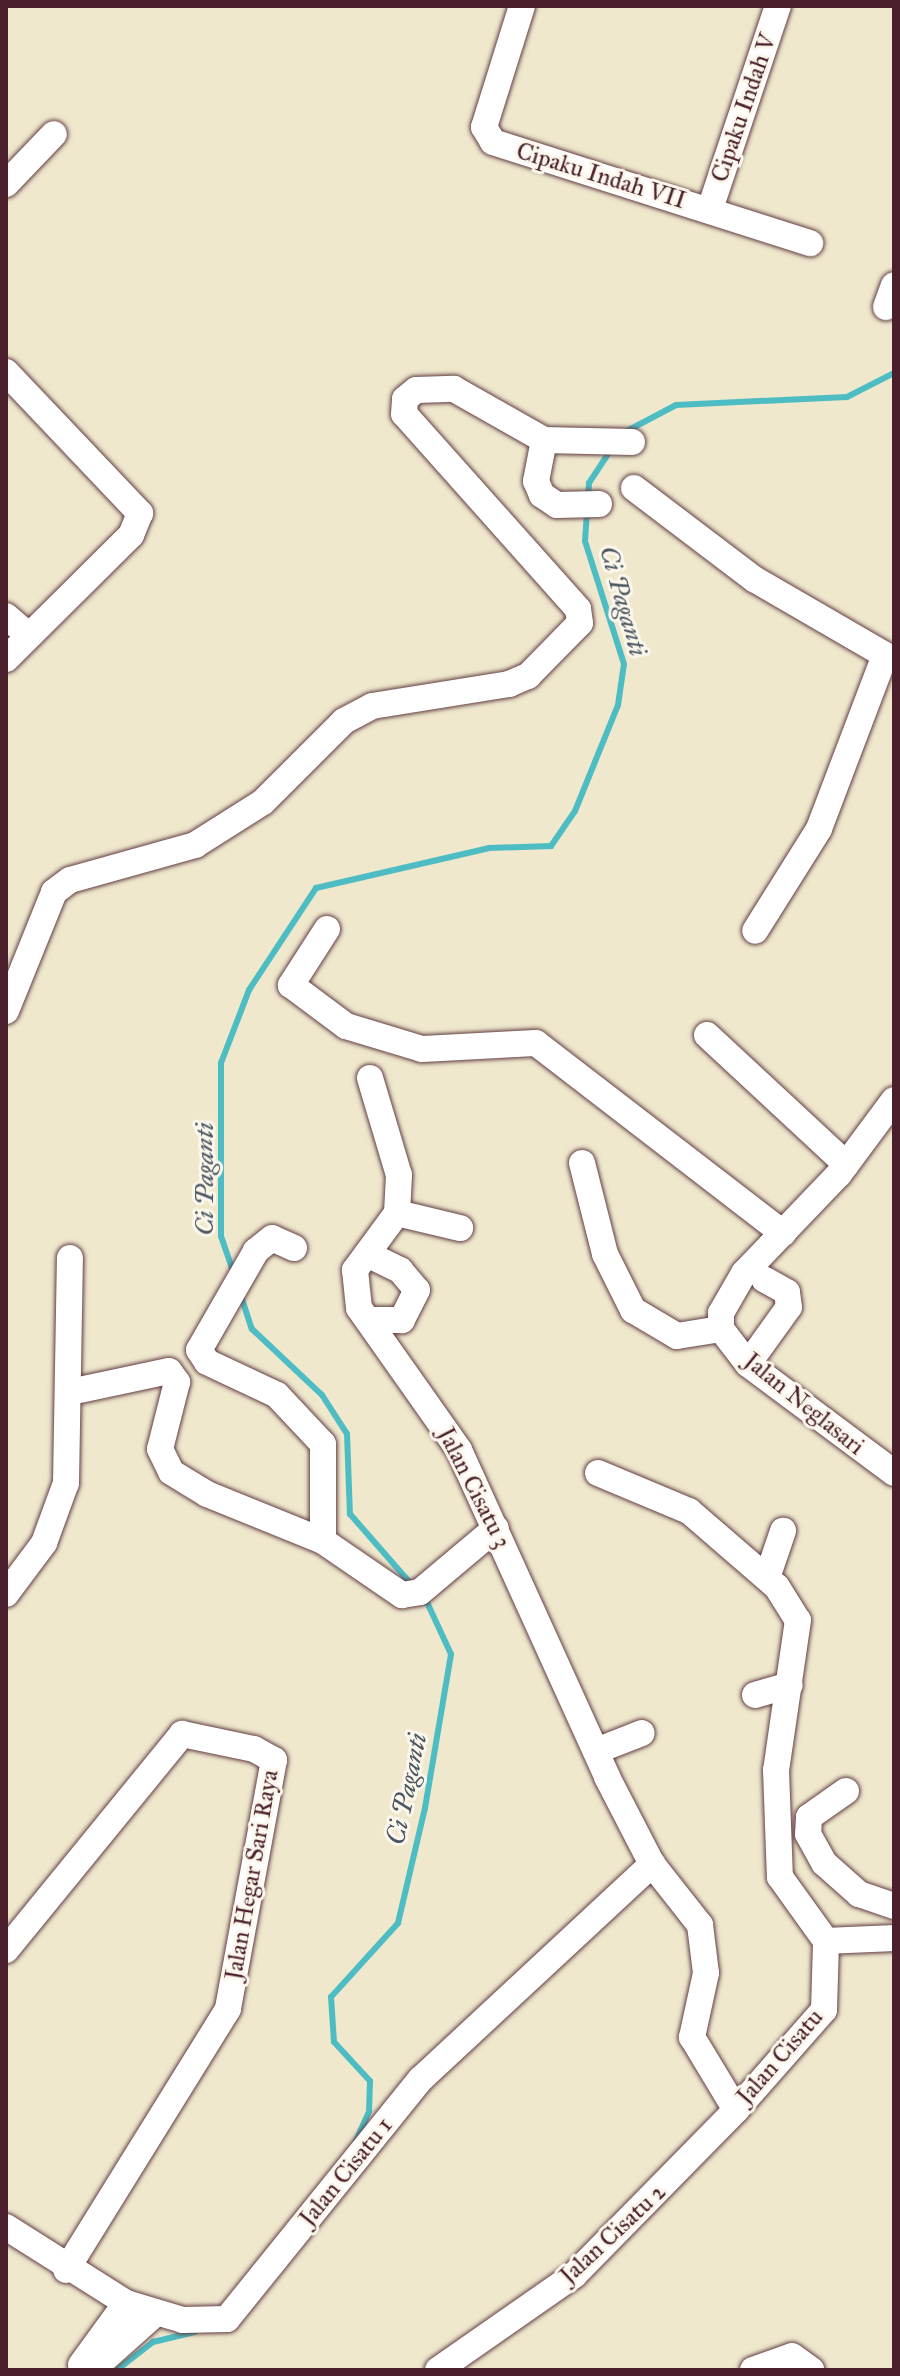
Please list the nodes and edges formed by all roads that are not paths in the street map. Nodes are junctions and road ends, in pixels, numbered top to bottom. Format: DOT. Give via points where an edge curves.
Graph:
graph roads {
  1 [pos="522,6"];
  2 [pos="778,6"];
  3 [pos="54,134"];
  4 [pos="6,184"];
  5 [pos="710,209"];
  6 [pos="810,243"];
  7 [pos="6,372"];
  8 [pos="544,440"];
  9 [pos="632,442"];
  10 [pos="634,488"];
  11 [pos="586,505"];
  12 [pos="6,616"];
  13 [pos="29,636"];
  14 [pos="6,659"];
  15 [pos="327,929"];
  16 [pos="755,931"];
  17 [pos="6,1011"];
  18 [pos="707,1035"];
  19 [pos="370,1078"];
  20 [pos="893,1104"];
  21 [pos="582,1163"];
  22 [pos="846,1164"];
  23 [pos="397,1213"];
  24 [pos="460,1228"];
  25 [pos="783,1233"];
  26 [pos="294,1248"];
  27 [pos="367,1254"];
  28 [pos="70,1258"];
  29 [pos="764,1279"];
  30 [pos="369,1320"];
  31 [pos="721,1329"];
  32 [pos="748,1364"];
  33 [pos="70,1392"];
  34 [pos="598,1473"];
  35 [pos="894,1473"];
  36 [pos="496,1528"];
  37 [pos="783,1531"];
  38 [pos="323,1541"];
  39 [pos="767,1578"];
  40 [pos="6,1594"];
  41 [pos="790,1685"];
  42 [pos="755,1695"];
  43 [pos="642,1733"];
  44 [pos="596,1751"];
  45 [pos="846,1791"];
  46 [pos="652,1864"];
  47 [pos="894,1906"];
  48 [pos="894,1938"];
  49 [pos="826,1941"];
  50 [pos="6,1950"];
  51 [pos="736,2110"];
  52 [pos="6,2227"];
  53 [pos="66,2270"];
  54 [pos="126,2303"];
  55 [pos="156,2313"];
  56 [pos="78,2370"];
  57 [pos="92,2370"];
  58 [pos="438,2370"];
  59 [pos="753,2370"];
  60 [pos="811,2370"];
  1 -- 5 [label="street, Cipaku Indah VII" via="484,127 493,142"];
  2 -- 5 [label="street, Cipaku Indah V"];
  3 -- 4 [label="street"];
  5 -- 6 [label="street, Cipaku Indah VII"];
  7 -- 13 [label="street" via="140,513 131,535"];
  8 -- 9 [label="street"];
  8 -- 11 [label="street" via="537,488 552,503"];
  8 -- 17 [label="street" via="454,389 416,390 405,399 404,414 578,609 576,630 528,676 509,684 372,706 344,721 263,802 195,845 70,880 54,892"];
  10 -- 16 [label="street" via="754,579 885,655 819,829"];
  12 -- 13 [label="street"];
  13 -- 14 [label="street"];
  15 -- 25 [label="street" via="291,985 346,1026 422,1049 536,1043"];
  18 -- 22 [label="street"];
  19 -- 23 [label="street" via="399,1175"];
  20 -- 22 [label="street"];
  21 -- 31 [label="street" via="605,1254 633,1310 677,1336"];
  22 -- 25 [label="street"];
  23 -- 24 [label="street"];
  23 -- 27 [label="street, Jalan Cisatu 3"];
  25 -- 31 [label="street" via="744,1273 721,1313"];
  26 -- 38 [label="street" via="272,1238 244,1268 200,1356 277,1395 323,1444"];
  27 -- 30 [label="street, Jalan Cisatu 3" via="353,1282"];
  27 -- 30 [label="street" via="400,1270 417,1290 402,1320"];
  28 -- 33 [label="street"];
  29 -- 32 [label="street" via="787,1292 789,1307"];
  30 -- 36 [label="street, Jalan Cisatu 3" via="459,1450"];
  31 -- 32 [label="street, Jalan Neglasari"];
  32 -- 35 [label="street, Jalan Neglasari"];
  33 -- 38 [label="street" via="169,1371 177,1382 162,1462 207,1494"];
  33 -- 40 [label="street" via="59,1510"];
  34 -- 39 [label="street" via="689,1511"];
  36 -- 38 [label="street" via="416,1593 388,1590"];
  36 -- 44 [label="street, Jalan Cisatu 3"];
  37 -- 39 [label="street"];
  39 -- 41 [label="street" via="798,1620"];
  41 -- 42 [label="street"];
  41 -- 49 [label="street" via="776,1770 780,1877"];
  43 -- 44 [label="street"];
  44 -- 46 [label="street, Jalan Cisatu 3"];
  45 -- 47 [label="street" via="809,1817 808,1834 824,1863 859,1894"];
  46 -- 51 [label="street, Jalan Cisatu" via="700,1925 706,1973 692,2037"];
  46 -- 55 [label="street, Jalan Cisatu 1" via="421,2079 218,2321"];
  48 -- 49 [label="street"];
  49 -- 51 [label="street, Jalan Cisatu" via="824,2010"];
  50 -- 53 [label="street, Jalan Hegar Sari Raya" via="182,1734 254,1749 274,1760 228,2009"];
  51 -- 58 [label="street, Jalan Cisatu 2" via="574,2275"];
  52 -- 53 [label="street, Jalan Cisatu 1"];
  53 -- 54 [label="street, Jalan Cisatu 1"];
  54 -- 55 [label="street, Jalan Cisatu 1"];
  54 -- 56 [label="street"];
  55 -- 57 [label="street"];
  59 -- 60 [label="street" via="792,2356"];
}
